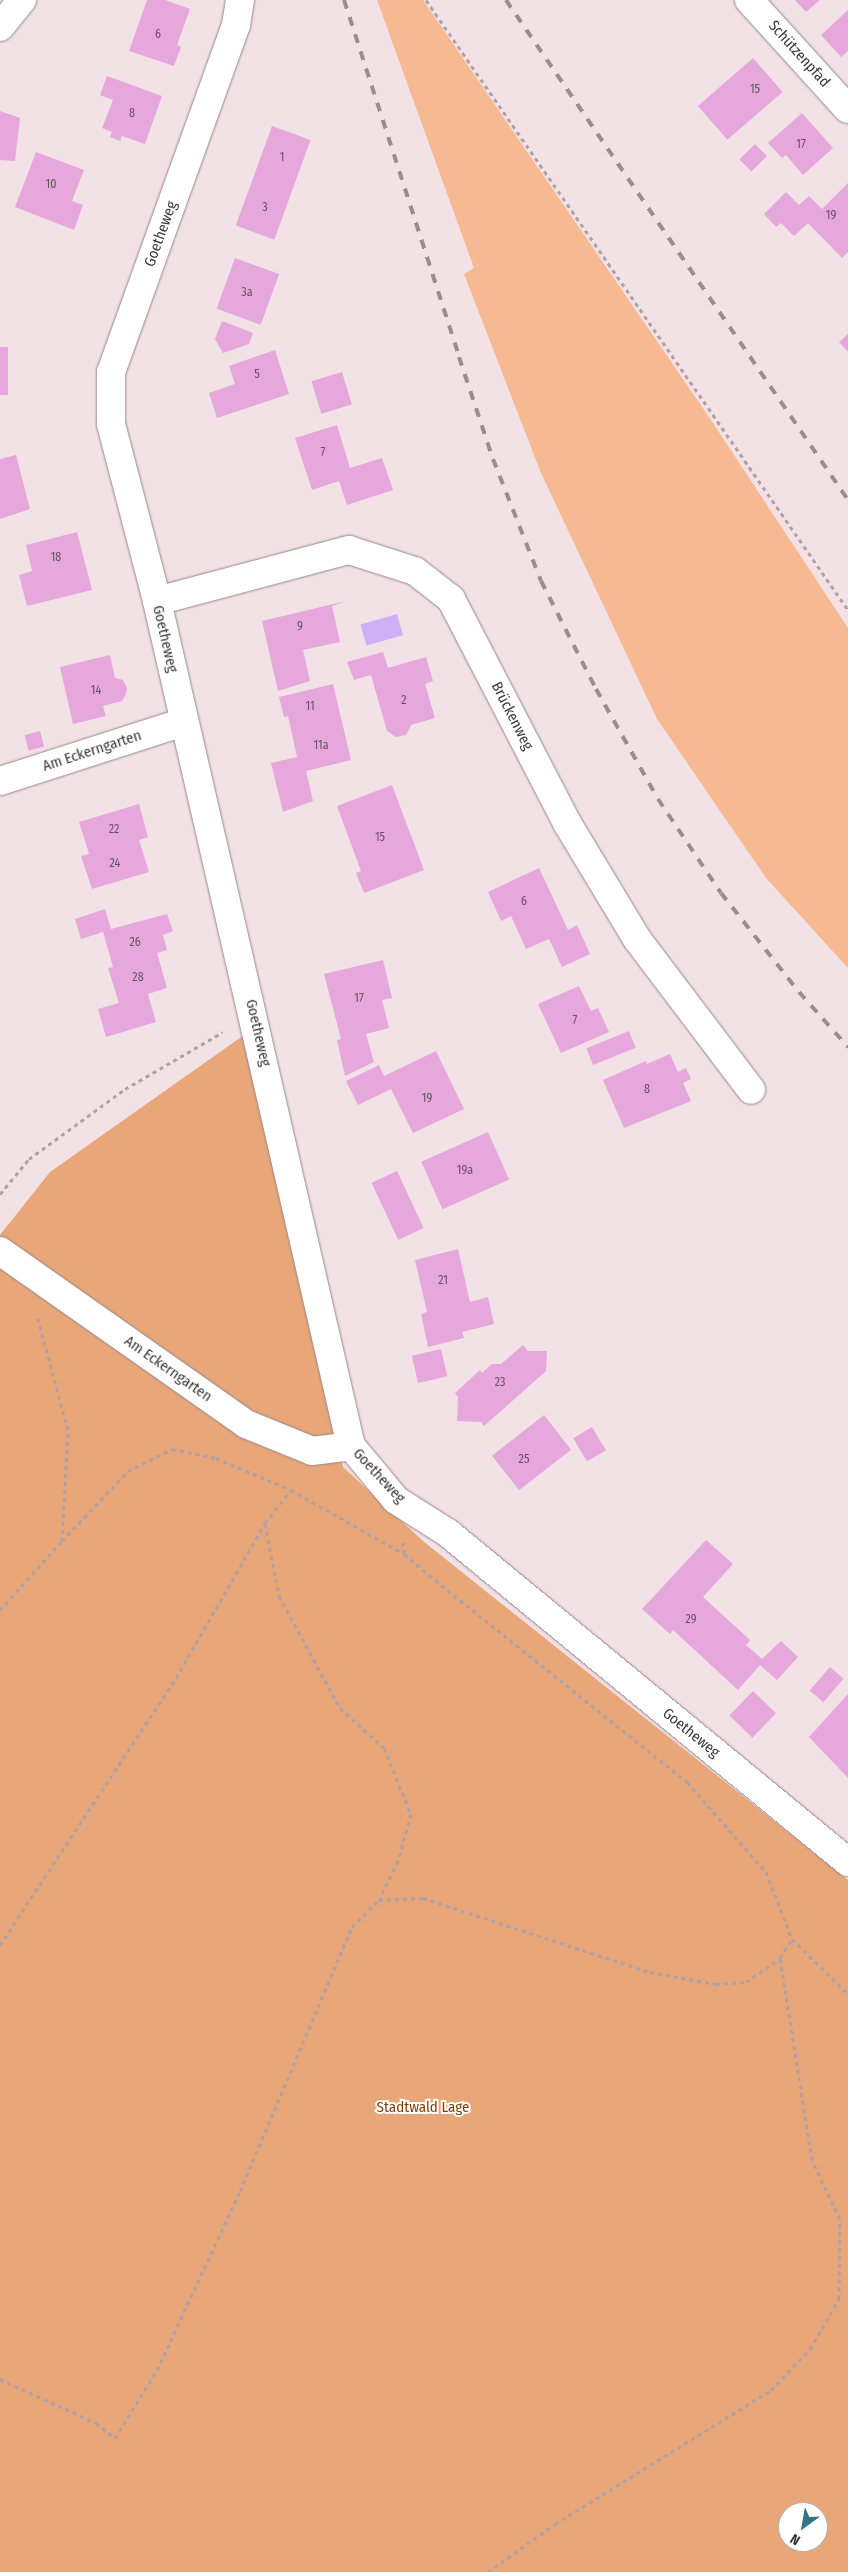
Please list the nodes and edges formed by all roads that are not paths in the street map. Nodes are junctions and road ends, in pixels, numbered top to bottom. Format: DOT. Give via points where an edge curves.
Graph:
graph roads {
  1 [pos="22,0"];
  2 [pos="240,0"];
  3 [pos="749,0"];
  4 [pos="0,27"];
  5 [pos="848,109"];
  6 [pos="157,601"];
  7 [pos="184,722"];
  8 [pos="0,781"];
  9 [pos="751,1090"];
  10 [pos="0,1251"];
  11 [pos="351,1446"];
  12 [pos="848,1862"];
  1 -- 4 [label="street"];
  2 -- 6 [label="street, Goetheweg" via="236,26 111,372 111,424"];
  3 -- 5 [label="street, Schützenpfad"];
  6 -- 7 [label="street, Goetheweg"];
  6 -- 9 [label="street, Brückenweg" via="349,550 415,571 452,599 567,823 637,939"];
  7 -- 8 [label="street, Am Eckerngarten"];
  7 -- 11 [label="street, Goetheweg"];
  10 -- 11 [label="street, Am Eckerngarten" via="246,1424 312,1451"];
  11 -- 12 [label="street, Goetheweg" via="396,1500 448,1533"];
}
